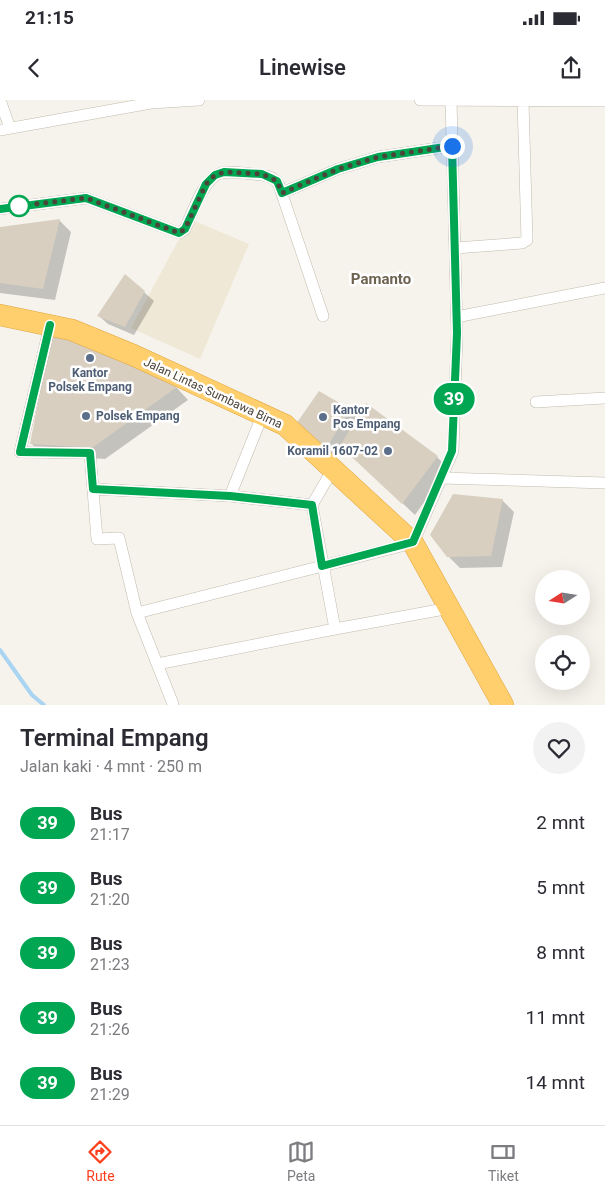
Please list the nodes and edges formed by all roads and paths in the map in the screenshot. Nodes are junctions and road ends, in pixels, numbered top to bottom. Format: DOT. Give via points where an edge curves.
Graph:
graph roads {
  1 [pos="0,100"];
  2 [pos="199,100"];
  3 [pos="420,100"];
  4 [pos="451,101"];
  5 [pos="523,101"];
  6 [pos="605,101"];
  7 [pos="151,102"];
  8 [pos="5,129"];
  9 [pos="452,146"];
  10 [pos="282,193"];
  11 [pos="0,209"];
  12 [pos="455,248"];
  13 [pos="605,288"];
  14 [pos="0,315"];
  15 [pos="323,316"];
  16 [pos="456,317"];
  17 [pos="50,325"];
  18 [pos="605,398"];
  19 [pos="536,402"];
  20 [pos="260,421"];
  21 [pos="333,469"];
  22 [pos="441,478"];
  23 [pos="605,483"];
  24 [pos="93,489"];
  25 [pos="230,496"];
  26 [pos="312,505"];
  27 [pos="413,542"];
  28 [pos="322,566"];
  29 [pos="450,608"];
  30 [pos="137,612"];
  31 [pos="335,629"];
  32 [pos="157,664"];
  33 [pos="173,704"];
  34 [pos="503,705"];
  1 -- 8 [label="street"];
  2 -- 7 [label="street"];
  3 -- 4 [label="street"];
  4 -- 5 [label="street"];
  4 -- 9 [label="street"];
  5 -- 6 [label="street"];
  5 -- 12 [label="street" via="527,240"];
  7 -- 8 [label="street"];
  9 -- 10 [label="street" via="378,157 338,169"];
  9 -- 12 [label="street"];
  10 -- 11 [label="street" via="277,181 262,174 224,172 215,175 206,184 185,229 179,233 86,198"];
  10 -- 15 [label="street"];
  12 -- 16 [label="street"];
  13 -- 16 [label="street"];
  14 -- 17 [label="highway, Jalan Lintas Sumbawa Bima"];
  16 -- 22 [label="street" via="452,451"];
  17 -- 21 [label="highway, Jalan Lintas Sumbawa Bima" via="72,330 132,355 285,426"];
  17 -- 24 [label="street" via="20,452 90,453"];
  18 -- 19 [label="street"];
  20 -- 25 [label="street"];
  21 -- 26 [label="street"];
  21 -- 27 [label="highway, Jalan Lintas Sumbawa Bima"];
  22 -- 23 [label="street"];
  22 -- 27 [label="street"];
  24 -- 25 [label="street"];
  24 -- 30 [label="street" via="97,539 119,538"];
  25 -- 26 [label="street"];
  26 -- 28 [label="street"];
  27 -- 28 [label="street"];
  27 -- 29 [label="highway, Jalan Lintas Sumbawa Bima"];
  28 -- 30 [label="street"];
  28 -- 31 [label="street"];
  29 -- 31 [label="street"];
  29 -- 34 [label="highway, Jalan Lintas Sumbawa Bima"];
  30 -- 32 [label="street"];
  31 -- 32 [label="street"];
  32 -- 33 [label="street"];
}
